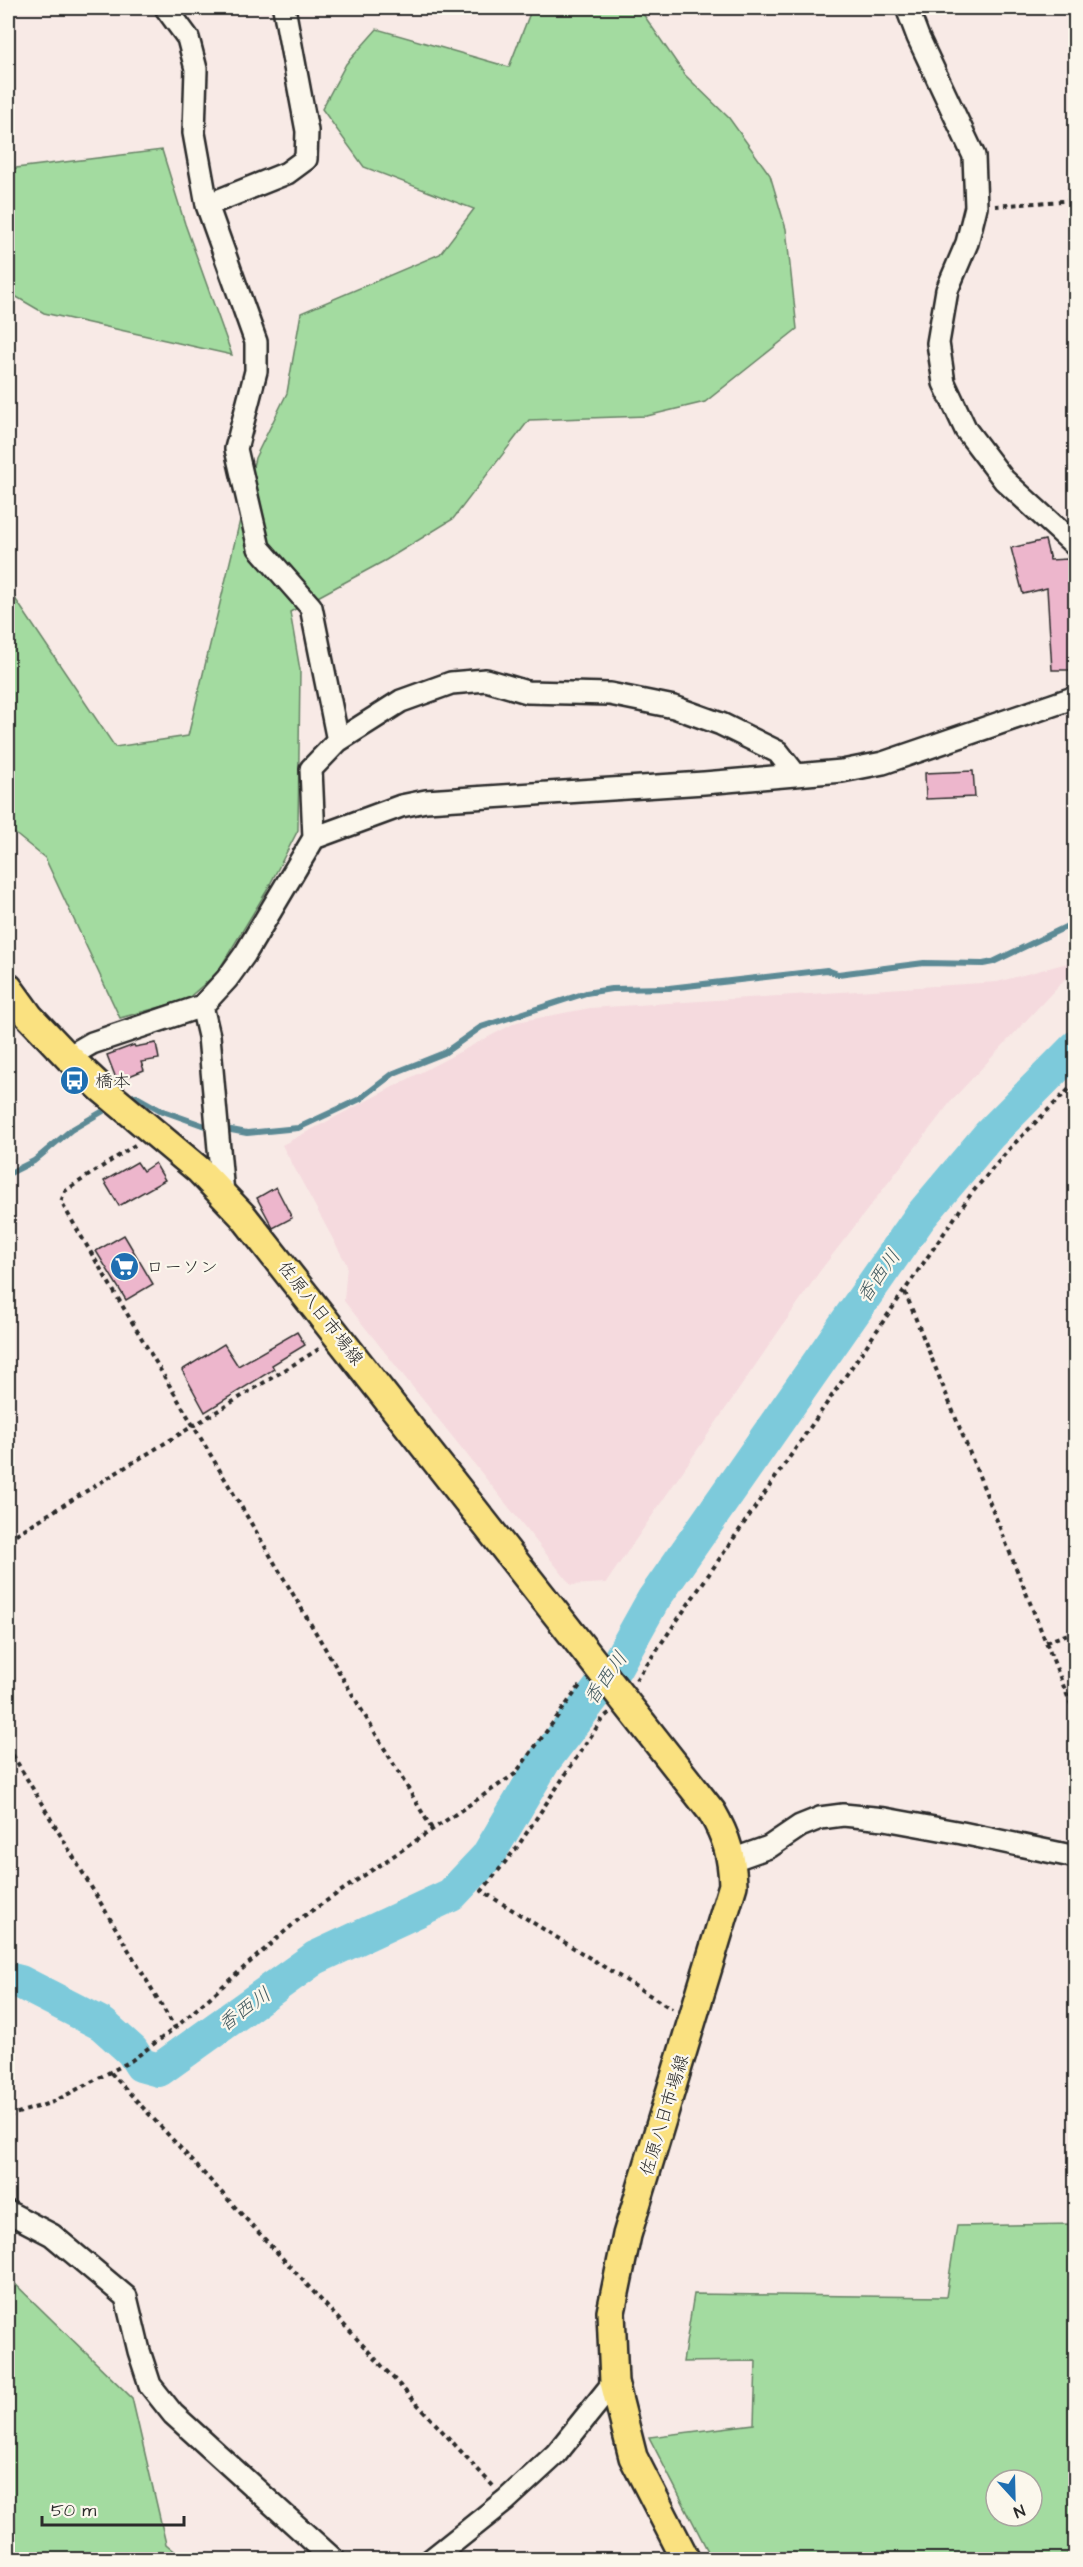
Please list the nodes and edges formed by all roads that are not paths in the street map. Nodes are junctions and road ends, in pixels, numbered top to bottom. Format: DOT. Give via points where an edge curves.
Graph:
graph roads {
  1 [pos="166,8"];
  2 [pos="284,8"];
  3 [pos="907,8"];
  4 [pos="207,205"];
  5 [pos="1076,546"];
  6 [pos="1076,697"];
  7 [pos="338,741"];
  8 [pos="796,775"];
  9 [pos="314,838"];
  10 [pos="8,987"];
  11 [pos="202,1006"];
  12 [pos="68,1057"];
  13 [pos="223,1194"];
  14 [pos="1076,1857"];
  15 [pos="732,1860"];
  16 [pos="8,2212"];
  17 [pos="614,2382"];
  18 [pos="334,2559"];
  19 [pos="431,2559"];
  20 [pos="686,2559"];
  1 -- 4 [label="street" via="188,38 196,69 194,134"];
  2 -- 4 [label="street" via="307,131 306,159 287,173"];
  3 -- 5 [label="street" via="974,156 976,207 967,243 947,290 938,343 944,383 966,430 1004,480"];
  4 -- 7 [label="street" via="256,342 256,371 236,449 259,548 311,607"];
  6 -- 8 [label="street" via="883,763"];
  7 -- 8 [label="street" via="401,701 451,683 486,680 527,692 610,694 674,707 721,724 778,752"];
  7 -- 9 [label="street" via="311,769"];
  8 -- 9 [label="street" via="426,801 401,806"];
  9 -- 11 [label="street" via="245,954"];
  10 -- 12 [label="main road, 佐原八日市場線"];
  11 -- 12 [label="street" via="92,1043"];
  11 -- 13 [label="street" via="209,1036"];
  12 -- 13 [label="main road, 佐原八日市場線"];
  13 -- 15 [label="main road, 佐原八日市場線" via="340,1336 712,1812 725,1835"];
  14 -- 15 [label="street" via="885,1819 843,1815 800,1826 769,1847"];
  15 -- 17 [label="main road, 佐原八日市場線" via="733,1886 625,2246 611,2312"];
  16 -- 18 [label="street" via="52,2235 126,2297 150,2385 173,2414"];
  17 -- 19 [label="street" via="556,2454 506,2500"];
  17 -- 20 [label="main road, 佐原八日市場線" via="633,2457"];
}
